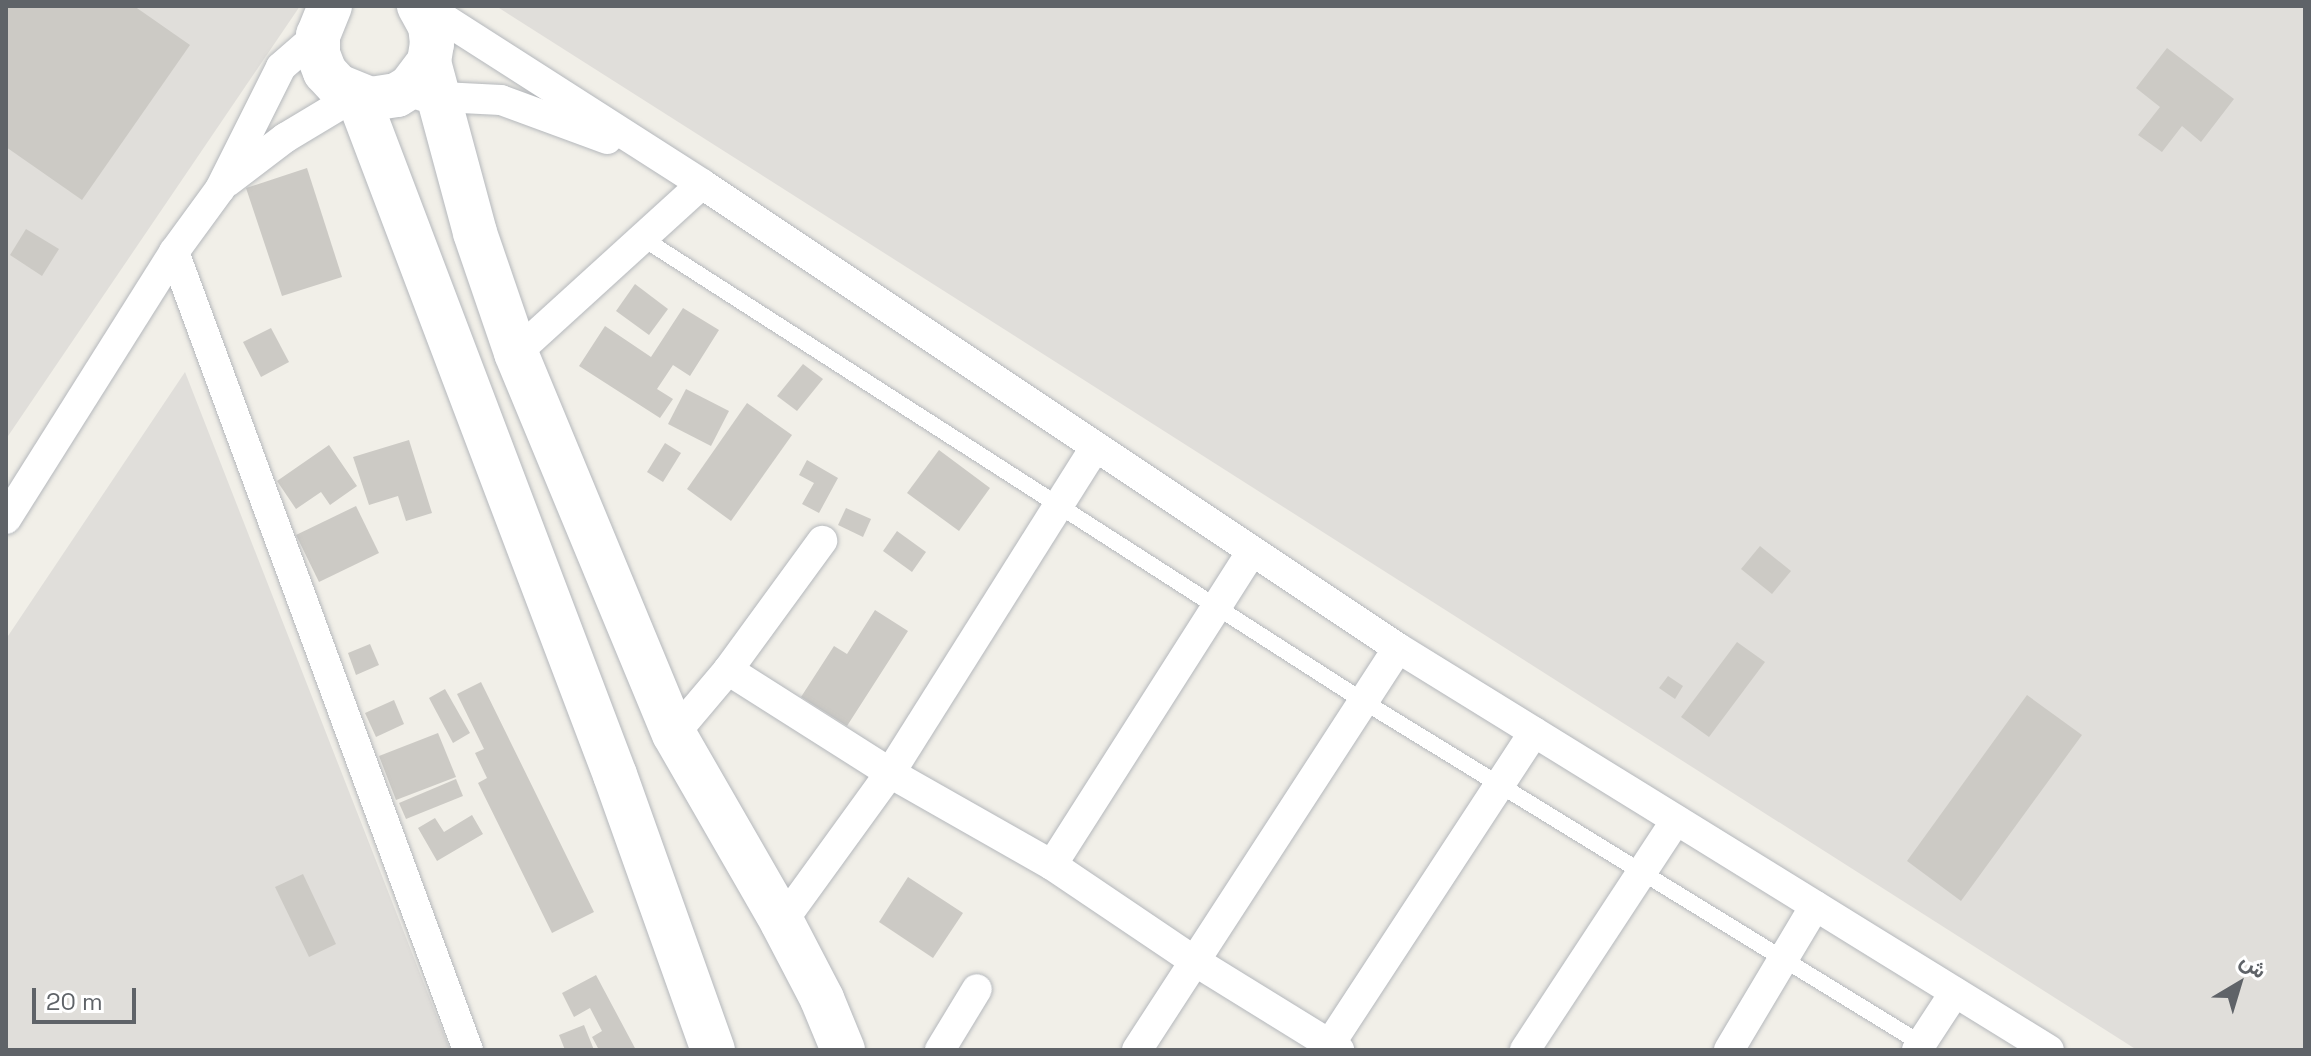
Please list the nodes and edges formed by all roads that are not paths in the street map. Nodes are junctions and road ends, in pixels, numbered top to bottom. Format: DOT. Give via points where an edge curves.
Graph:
graph roads {
  1 [pos="421,6"];
  2 [pos="315,20"];
  3 [pos="395,89"];
  4 [pos="450,144"];
  5 [pos="381,158"];
  6 [pos="675,167"];
  7 [pos="702,184"];
  8 [pos="220,189"];
  9 [pos="644,239"];
  10 [pos="174,252"];
  11 [pos="516,353"];
  12 [pos="1095,448"];
  13 [pos="1056,504"];
  14 [pos="6,519"];
  15 [pos="822,541"];
  16 [pos="1251,553"];
  17 [pos="1217,607"];
  18 [pos="1398,648"];
  19 [pos="728,670"];
  20 [pos="1363,701"];
  21 [pos="1534,732"];
  22 [pos="674,734"];
  23 [pos="890,773"];
  24 [pos="1499,787"];
  25 [pos="1676,820"];
  26 [pos="1052,865"];
  27 [pos="1641,872"];
  28 [pos="1815,906"];
  29 [pos="782,922"];
  30 [pos="1784,958"];
  31 [pos="1193,960"];
  32 [pos="977,989"];
  33 [pos="1955,992"];
  34 [pos="1331,1048"];
  35 [pos="1923,1048"];
  36 [pos="468,1050"];
  37 [pos="713,1050"];
  38 [pos="843,1050"];
  39 [pos="940,1050"];
  40 [pos="1137,1050"];
  41 [pos="1525,1050"];
  42 [pos="1729,1050"];
  43 [pos="2049,1050"];
  1 -- 3 [label="street" via="432,44"];
  1 -- 6 [label="street"];
  2 -- 3 [label="street" via="318,54 338,86"];
  2 -- 8 [label="street" via="281,67"];
  3 -- 4 [label="street"];
  3 -- 5 [label="street"];
  3 -- 6 [label="street" via="520,104"];
  3 -- 8 [label="street" via="285,138"];
  4 -- 5 [label="street" via="430,130 405,131 394,137"];
  4 -- 11 [label="street"];
  5 -- 37 [label="street" via="615,775"];
  6 -- 7 [label="street"];
  7 -- 9 [label="street"];
  7 -- 12 [label="street"];
  8 -- 10 [label="street"];
  9 -- 11 [label="street"];
  9 -- 13 [label="lane"];
  10 -- 14 [label="street"];
  10 -- 36 [label="street"];
  11 -- 22 [label="street"];
  12 -- 13 [label="street"];
  12 -- 16 [label="street"];
  13 -- 17 [label="lane"];
  13 -- 23 [label="street"];
  15 -- 19 [label="street"];
  16 -- 17 [label="street"];
  16 -- 18 [label="street"];
  17 -- 20 [label="lane"];
  17 -- 26 [label="street"];
  18 -- 20 [label="street"];
  18 -- 21 [label="street"];
  19 -- 22 [label="street"];
  19 -- 23 [label="street"];
  20 -- 24 [label="lane"];
  20 -- 31 [label="street"];
  21 -- 24 [label="street"];
  21 -- 25 [label="street"];
  22 -- 29 [label="street"];
  23 -- 26 [label="street"];
  23 -- 29 [label="street"];
  24 -- 27 [label="lane"];
  24 -- 34 [label="street"];
  25 -- 27 [label="street"];
  25 -- 28 [label="street"];
  26 -- 31 [label="street"];
  27 -- 30 [label="lane"];
  27 -- 41 [label="street"];
  28 -- 30 [label="street"];
  28 -- 33 [label="street"];
  29 -- 38 [label="street"];
  30 -- 35 [label="lane"];
  30 -- 42 [label="street"];
  31 -- 34 [label="street"];
  31 -- 40 [label="street"];
  32 -- 39 [label="street"];
  33 -- 35 [label="street"];
  33 -- 43 [label="street"];
}
